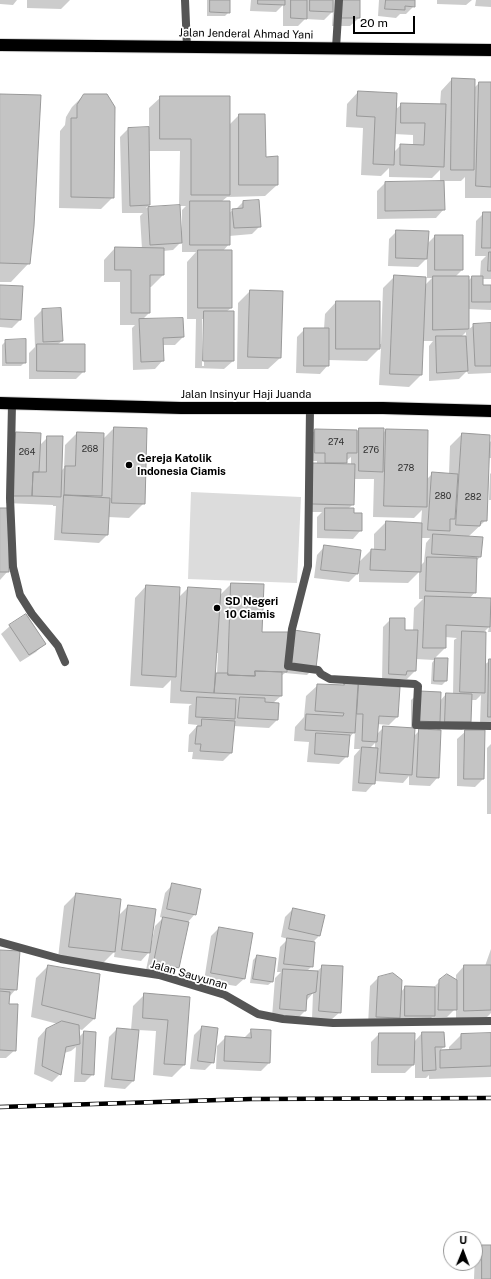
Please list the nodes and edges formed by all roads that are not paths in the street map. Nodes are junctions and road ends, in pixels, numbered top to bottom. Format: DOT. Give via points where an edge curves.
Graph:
graph roads {
  1 [pos="185,0"];
  2 [pos="339,0"];
  3 [pos="0,45"];
  4 [pos="187,47"];
  5 [pos="336,48"];
  6 [pos="491,50"];
  7 [pos="6,404"];
  8 [pos="310,408"];
  9 [pos="491,411"];
  10 [pos="65,662"];
  11 [pos="491,726"];
  12 [pos="0,942"];
  13 [pos="491,1021"];
  1 -- 4 [label="street"];
  2 -- 5 [label="street"];
  3 -- 4 [label="highway, Jalan Jenderal Ahmad Yani"];
  4 -- 5 [label="highway, Jalan Jenderal Ahmad Yani"];
  5 -- 6 [label="highway, Jalan Jenderal Ahmad Yani"];
  7 -- 8 [label="highway, Jalan Insinyur Haji Juanda"];
  7 -- 10 [label="street" via="13,567 20,595 58,646"];
  8 -- 9 [label="highway, Jalan Insinyur Haji Juanda"];
  8 -- 11 [label="street" via="308,566 292,629 288,666 318,670 330,679 415,684 418,686 416,725"];
  12 -- 13 [label="street, Jalan Sauyunan" via="61,959 159,975 225,995 258,1014 283,1019 333,1023"];
}
